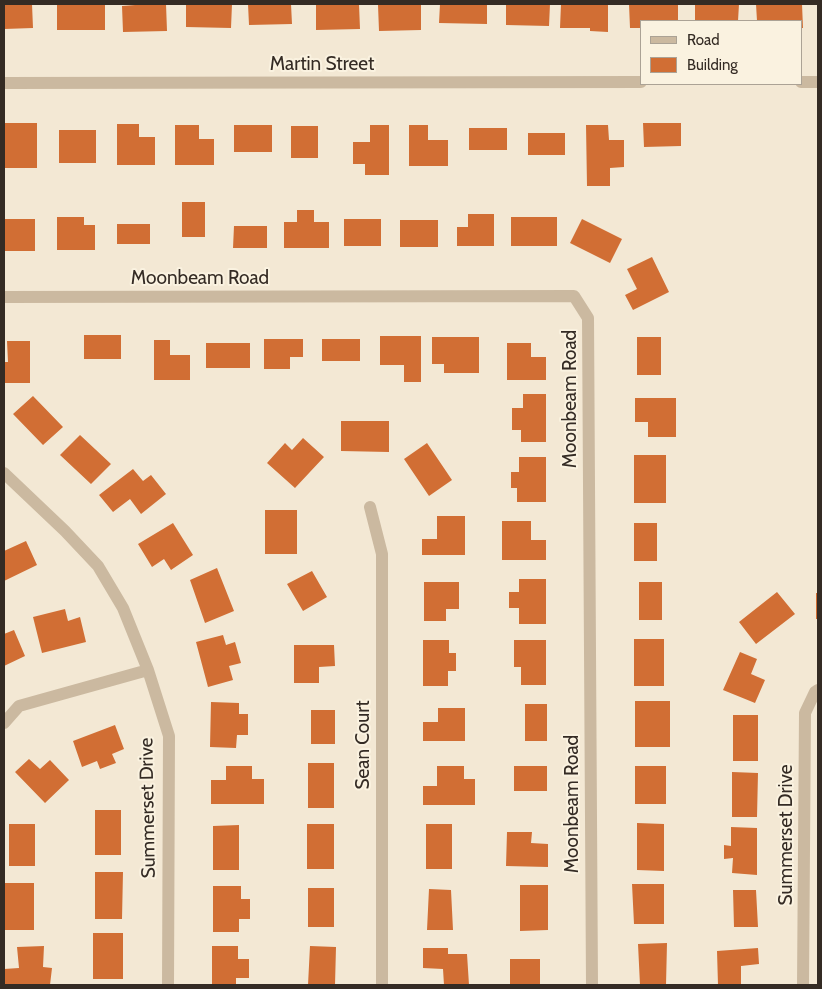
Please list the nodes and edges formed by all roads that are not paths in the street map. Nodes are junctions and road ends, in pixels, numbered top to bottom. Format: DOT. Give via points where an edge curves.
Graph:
graph roads {
  1 [pos="640,82"];
  2 [pos="802,82"];
  3 [pos="818,82"];
  4 [pos="4,83"];
  5 [pos="4,297"];
  6 [pos="4,475"];
  7 [pos="370,506"];
  8 [pos="148,670"];
  9 [pos="818,690"];
  10 [pos="4,723"];
  11 [pos="168,985"];
  12 [pos="382,985"];
  13 [pos="592,985"];
  14 [pos="803,985"];
  1 -- 4 [label="street, Martin Street"];
  2 -- 3 [label="street"];
  5 -- 13 [label="street, Moonbeam Road" via="574,296 588,318"];
  6 -- 8 [label="street, Summerset Drive" via="98,566 123,608"];
  7 -- 12 [label="street, Sean Court" via="382,554"];
  8 -- 10 [label="street" via="19,706"];
  8 -- 11 [label="street, Summerset Drive" via="169,736"];
  9 -- 14 [label="street, Summerset Drive" via="805,713"];
}
